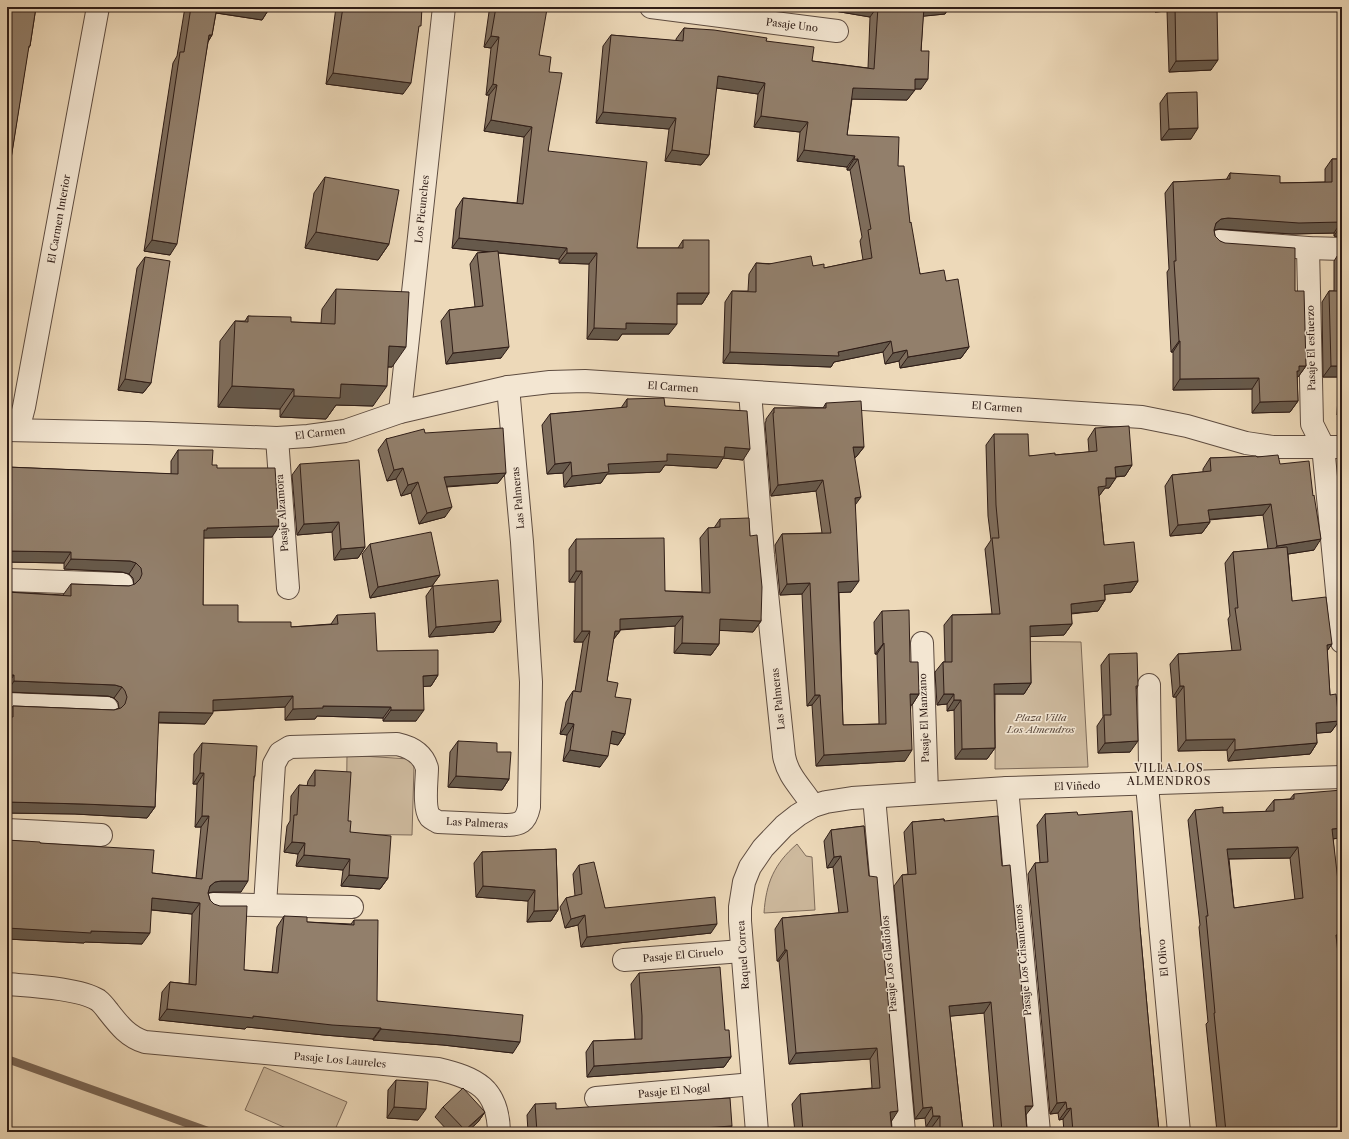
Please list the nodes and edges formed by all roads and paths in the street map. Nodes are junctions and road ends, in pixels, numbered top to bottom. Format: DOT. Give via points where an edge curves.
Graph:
graph roads {
  1 [pos="98,7"];
  2 [pos="444,7"];
  3 [pos="651,7"];
  4 [pos="837,31"];
  5 [pos="1219,241"];
  6 [pos="1308,248"];
  7 [pos="1342,249"];
  8 [pos="508,387"];
  9 [pos="750,392"];
  10 [pos="400,412"];
  11 [pos="13,430"];
  12 [pos="277,438"];
  13 [pos="1332,446"];
  14 [pos="7,580"];
  15 [pos="122,584"];
  16 [pos="288,588"];
  17 [pos="1342,642"];
  18 [pos="922,643"];
  19 [pos="1149,685"];
  20 [pos="7,704"];
  21 [pos="107,708"];
  22 [pos="1342,777"];
  23 [pos="1147,784"];
  24 [pos="1007,788"];
  25 [pos="927,793"];
  26 [pos="874,797"];
  27 [pos="813,806"];
  28 [pos="7,830"];
  29 [pos="101,836"];
  30 [pos="213,904"];
  31 [pos="265,905"];
  32 [pos="352,907"];
  33 [pos="742,951"];
  34 [pos="624,960"];
  35 [pos="7,984"];
  36 [pos="753,1084"];
  37 [pos="596,1098"];
  38 [pos="499,1132"];
  39 [pos="757,1132"];
  40 [pos="904,1132"];
  41 [pos="1039,1132"];
  42 [pos="1179,1132"];
  1 -- 11 [label="street, El Carmen Interior" via="24,407"];
  2 -- 10 [label="street, Los Picunches"];
  3 -- 4 [label="street, Pasaje Uno"];
  5 -- 6 [label="street"];
  6 -- 7 [label="street"];
  6 -- 13 [label="street, Pasaje El esfuerzo" via="1312,424"];
  8 -- 9 [label="street, El Carmen" via="585,381"];
  8 -- 10 [label="street, El Carmen"];
  8 -- 31 [label="street, Las Palmeras" via="531,682 530,807 527,816 522,822 513,825 438,822 429,816 426,808 425,762 414,750 406,746 397,744 290,747 280,753 274,764"];
  9 -- 13 [label="street, El Carmen" via="1142,417 1187,426 1246,443 1273,447"];
  9 -- 27 [label="street, Las Palmeras" via="763,555 785,764"];
  10 -- 12 [label="street, El Carmen" via="345,431"];
  11 -- 12 [label="street, El Carmen"];
  12 -- 16 [label="street, Pasaje Alzamora"];
  13 -- 17 [label="street"];
  14 -- 15 [label="street"];
  18 -- 25 [label="street, Pasaje El Manzano"];
  19 -- 23 [label="street, El Olivo" via="1150,768"];
  20 -- 21 [label="street"];
  22 -- 23 [label="street, El Viñedo"];
  23 -- 24 [label="street, El Viñedo"];
  23 -- 42 [label="street, El Olivo"];
  24 -- 25 [label="street, El Viñedo"];
  24 -- 41 [label="street, Pasaje Los Crisantemos"];
  25 -- 26 [label="street, El Viñedo"];
  26 -- 27 [label="street, El Viñedo" via="839,799"];
  26 -- 40 [label="street, Pasaje Los Gladiolos"];
  27 -- 33 [label="street, Raquel Correa" via="798,815 773,837 750,867 744,882 740,907"];
  28 -- 29 [label="street"];
  30 -- 31 [label="street"];
  31 -- 32 [label="street"];
  33 -- 34 [label="street, Pasaje El Ciruelo"];
  33 -- 36 [label="street, Raquel Correa"];
  35 -- 38 [label="street, Pasaje Los Laureles" via="89,996 100,1002 133,1038 145,1042 438,1069 453,1073 466,1077 489,1093 497,1112"];
  36 -- 37 [label="street, Pasaje El Nogal"];
  36 -- 39 [label="street, Raquel Correa"];
}
